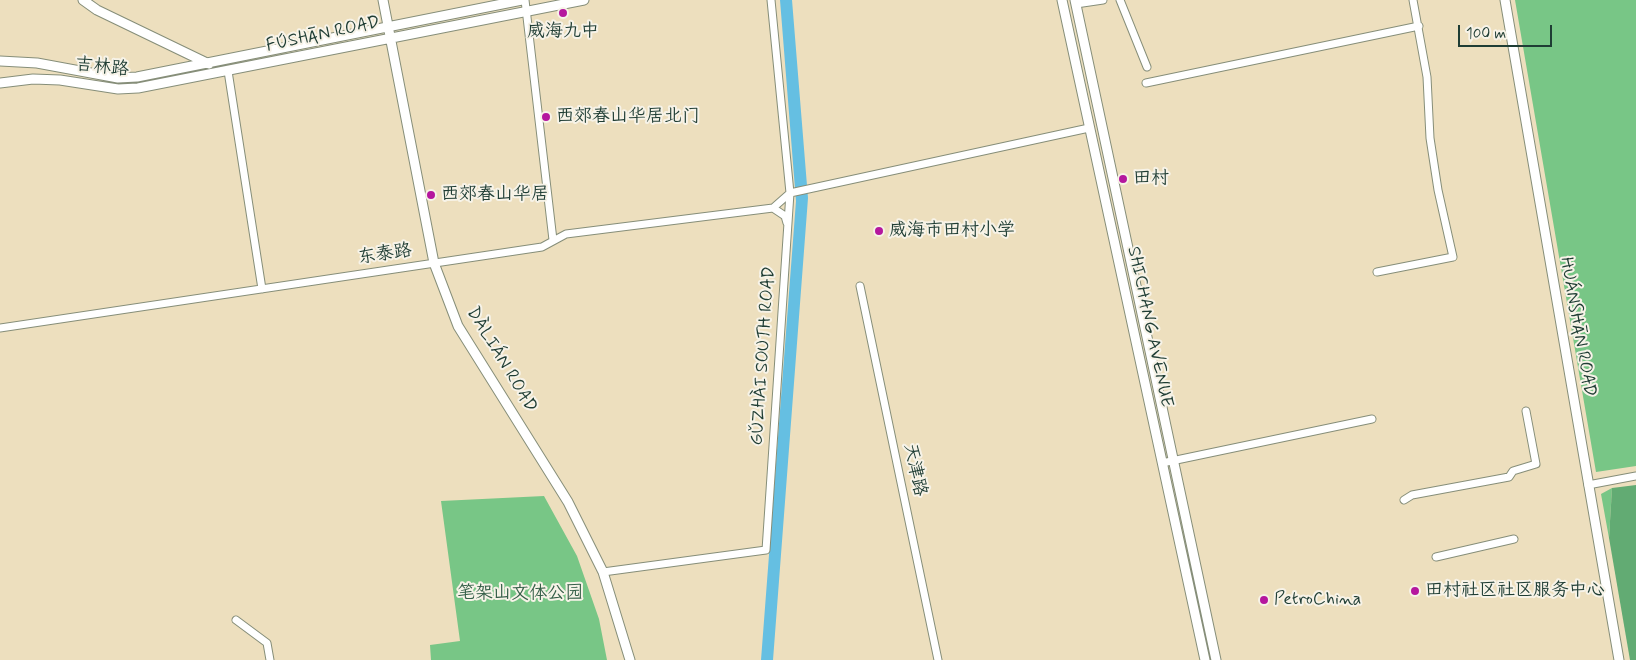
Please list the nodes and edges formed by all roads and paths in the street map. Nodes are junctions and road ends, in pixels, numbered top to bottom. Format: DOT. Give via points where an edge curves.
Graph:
graph roads {
  1 [pos="83,0"];
  2 [pos="383,0"];
  3 [pos="524,0"];
  4 [pos="584,0"];
  5 [pos="771,0"];
  6 [pos="1062,0"];
  7 [pos="1103,0"];
  8 [pos="1120,0"];
  9 [pos="1413,0"];
  10 [pos="1505,0"];
  11 [pos="1075,2"];
  12 [pos="526,10"];
  13 [pos="1419,26"];
  14 [pos="387,27"];
  15 [pos="388,38"];
  16 [pos="0,61"];
  17 [pos="208,64"];
  18 [pos="1147,67"];
  19 [pos="228,71"];
  20 [pos="0,83"];
  21 [pos="1146,83"];
  22 [pos="1088,128"];
  23 [pos="792,193"];
  24 [pos="772,208"];
  25 [pos="788,224"];
  26 [pos="553,240"];
  27 [pos="434,263"];
  28 [pos="1378,272"];
  29 [pos="860,286"];
  30 [pos="262,289"];
  31 [pos="0,328"];
  32 [pos="1526,412"];
  33 [pos="1372,419"];
  34 [pos="1173,461"];
  35 [pos="1162,463"];
  36 [pos="1636,476"];
  37 [pos="1588,485"];
  38 [pos="1404,500"];
  39 [pos="1514,539"];
  40 [pos="1436,557"];
  41 [pos="603,572"];
  42 [pos="236,620"];
  43 [pos="270,660"];
  44 [pos="630,660"];
  45 [pos="938,660"];
  46 [pos="1205,660"];
  47 [pos="1216,660"];
  48 [pos="1619,660"];
  1 -- 17 [label="main road"];
  2 -- 14 [label="main road, DÀLIÁN ROAD"];
  3 -- 12 [label="street"];
  3 -- 14 [label="main road, 吉林路"];
  4 -- 12 [label="main road, FÚSHĀN ROAD"];
  5 -- 23 [label="street, GǓZHÀI SOUTH ROAD"];
  6 -- 22 [label="main road, SHICHANG AVENUE"];
  7 -- 11 [label="street"];
  8 -- 18 [label="street"];
  9 -- 13 [label="street"];
  10 -- 37 [label="main road, HUÁNSHĀN ROAD"];
  11 -- 34 [label="main road, SHICHANG AVENUE"];
  12 -- 15 [label="main road, FÚSHĀN ROAD"];
  12 -- 26 [label="street"];
  13 -- 21 [label="street"];
  13 -- 28 [label="street" via="1427,77 1431,146 1453,257"];
  14 -- 15 [label="main road, DÀLIÁN ROAD"];
  14 -- 17 [label="main road, 吉林路"];
  15 -- 19 [label="main road, FÚSHĀN ROAD"];
  15 -- 27 [label="main road, DÀLIÁN ROAD"];
  16 -- 17 [label="main road, 吉林路" via="118,78"];
  17 -- 19 [label="main road"];
  19 -- 20 [label="main road, 吉林路" via="118,89 60,80"];
  19 -- 30 [label="street"];
  22 -- 23 [label="street"];
  22 -- 35 [label="main road, SHICHANG AVENUE"];
  23 -- 24 [label="street"];
  23 -- 25 [label="street, GǓZHÀI SOUTH ROAD"];
  24 -- 25 [label="street" via="784,216"];
  24 -- 26 [label="street, 东泰路" via="566,234"];
  25 -- 41 [label="street, GǓZHÀI SOUTH ROAD" via="766,550"];
  26 -- 27 [label="street, 东泰路" via="542,247"];
  27 -- 30 [label="street, 东泰路"];
  27 -- 41 [label="main road, DÀLIÁN ROAD" via="458,326 568,502"];
  29 -- 45 [label="street, 天津路"];
  30 -- 31 [label="street, 东泰路"];
  32 -- 38 [label="street" via="1536,464 1513,471 1509,477 1412,495"];
  33 -- 34 [label="street"];
  34 -- 35 [label="street"];
  34 -- 47 [label="main road, SHICHANG AVENUE"];
  35 -- 46 [label="main road, SHICHANG AVENUE"];
  36 -- 37 [label="street"];
  37 -- 48 [label="main road, HUÁNSHĀN ROAD"];
  39 -- 40 [label="street"];
  41 -- 44 [label="main road, DÀLIÁN ROAD"];
  42 -- 43 [label="street" via="268,643"];
}
